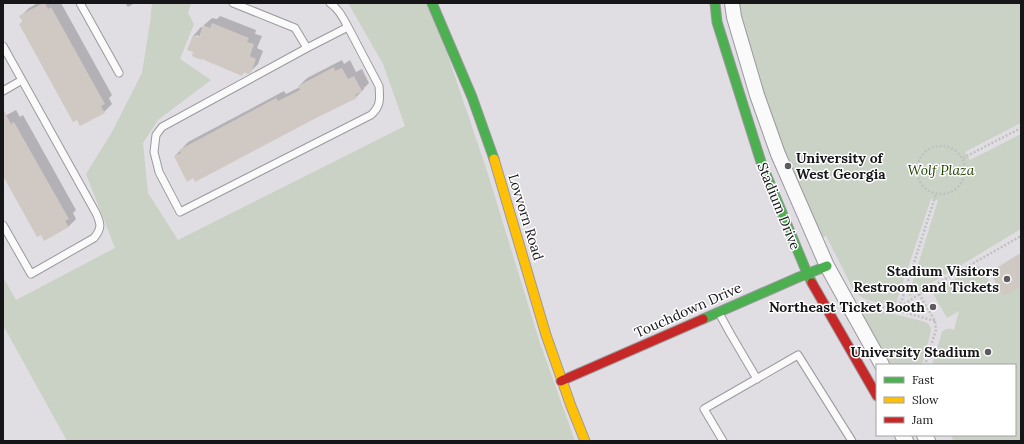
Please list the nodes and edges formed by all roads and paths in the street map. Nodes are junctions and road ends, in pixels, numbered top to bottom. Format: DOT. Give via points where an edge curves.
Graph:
graph roads {
  1 [pos="80,3"];
  2 [pos="233,3"];
  3 [pos="330,3"];
  4 [pos="432,3"];
  5 [pos="715,3"];
  6 [pos="732,3"];
  7 [pos="348,27"];
  8 [pos="3,46"];
  9 [pos="307,48"];
  10 [pos="119,73"];
  11 [pos="22,80"];
  12 [pos="3,91"];
  13 [pos="1021,128"];
  14 [pos="963,158"];
  15 [pos="936,194"];
  16 [pos="3,224"];
  17 [pos="1021,236"];
  18 [pos="827,266"];
  19 [pos="807,273"];
  20 [pos="919,294"];
  21 [pos="862,302"];
  22 [pos="896,310"];
  23 [pos="719,312"];
  24 [pos="935,321"];
  25 [pos="881,364"];
  26 [pos="925,364"];
  27 [pos="757,379"];
  28 [pos="561,381"];
  29 [pos="876,394"];
  30 [pos="585,441"];
  31 [pos="723,441"];
  32 [pos="852,441"];
  1 -- 10 [label="lane"];
  2 -- 9 [label="lane" via="295,28"];
  3 -- 7 [label="lane" via="337,8"];
  4 -- 28 [label="street, Lovvorn Road" via="493,155"];
  5 -- 19 [label="street, Stadium Drive" via="717,22 761,162"];
  6 -- 18 [label="street, Stadium Drive" via="757,96 778,154"];
  7 -- 9 [label="lane"];
  7 -- 9 [label="lane" via="379,86 380,96 376,111 180,212 159,172 154,152 156,135 162,127"];
  8 -- 11 [label="lane"];
  11 -- 12 [label="lane"];
  11 -- 16 [label="lane" via="96,213 100,226 94,238 30,274"];
  13 -- 14 [label="path"];
  14 -- 15 [label="path" via="965,174 958,188 944,194"];
  14 -- 15 [label="path" via="951,147 943,145 935,146 922,155 918,162 918,178 928,191"];
  15 -- 22 [label="path" via="902,300"];
  17 -- 20 [label="path"];
  18 -- 19 [label="street, Touchdown Drive"];
  18 -- 25 [label="street, Stadium Drive"];
  19 -- 23 [label="street, Touchdown Drive"];
  19 -- 29 [label="street, Stadium Drive"];
  20 -- 22 [label="path"];
  20 -- 24 [label="path"];
  21 -- 22 [label="path"];
  22 -- 24 [label="path"];
  23 -- 27 [label="lane"];
  23 -- 28 [label="street, Touchdown Drive"];
  24 -- 26 [label="path" via="936,330"];
  27 -- 31 [label="lane" via="704,410"];
  27 -- 32 [label="lane" via="798,355"];
  28 -- 30 [label="street, Lovvorn Road"];
}
